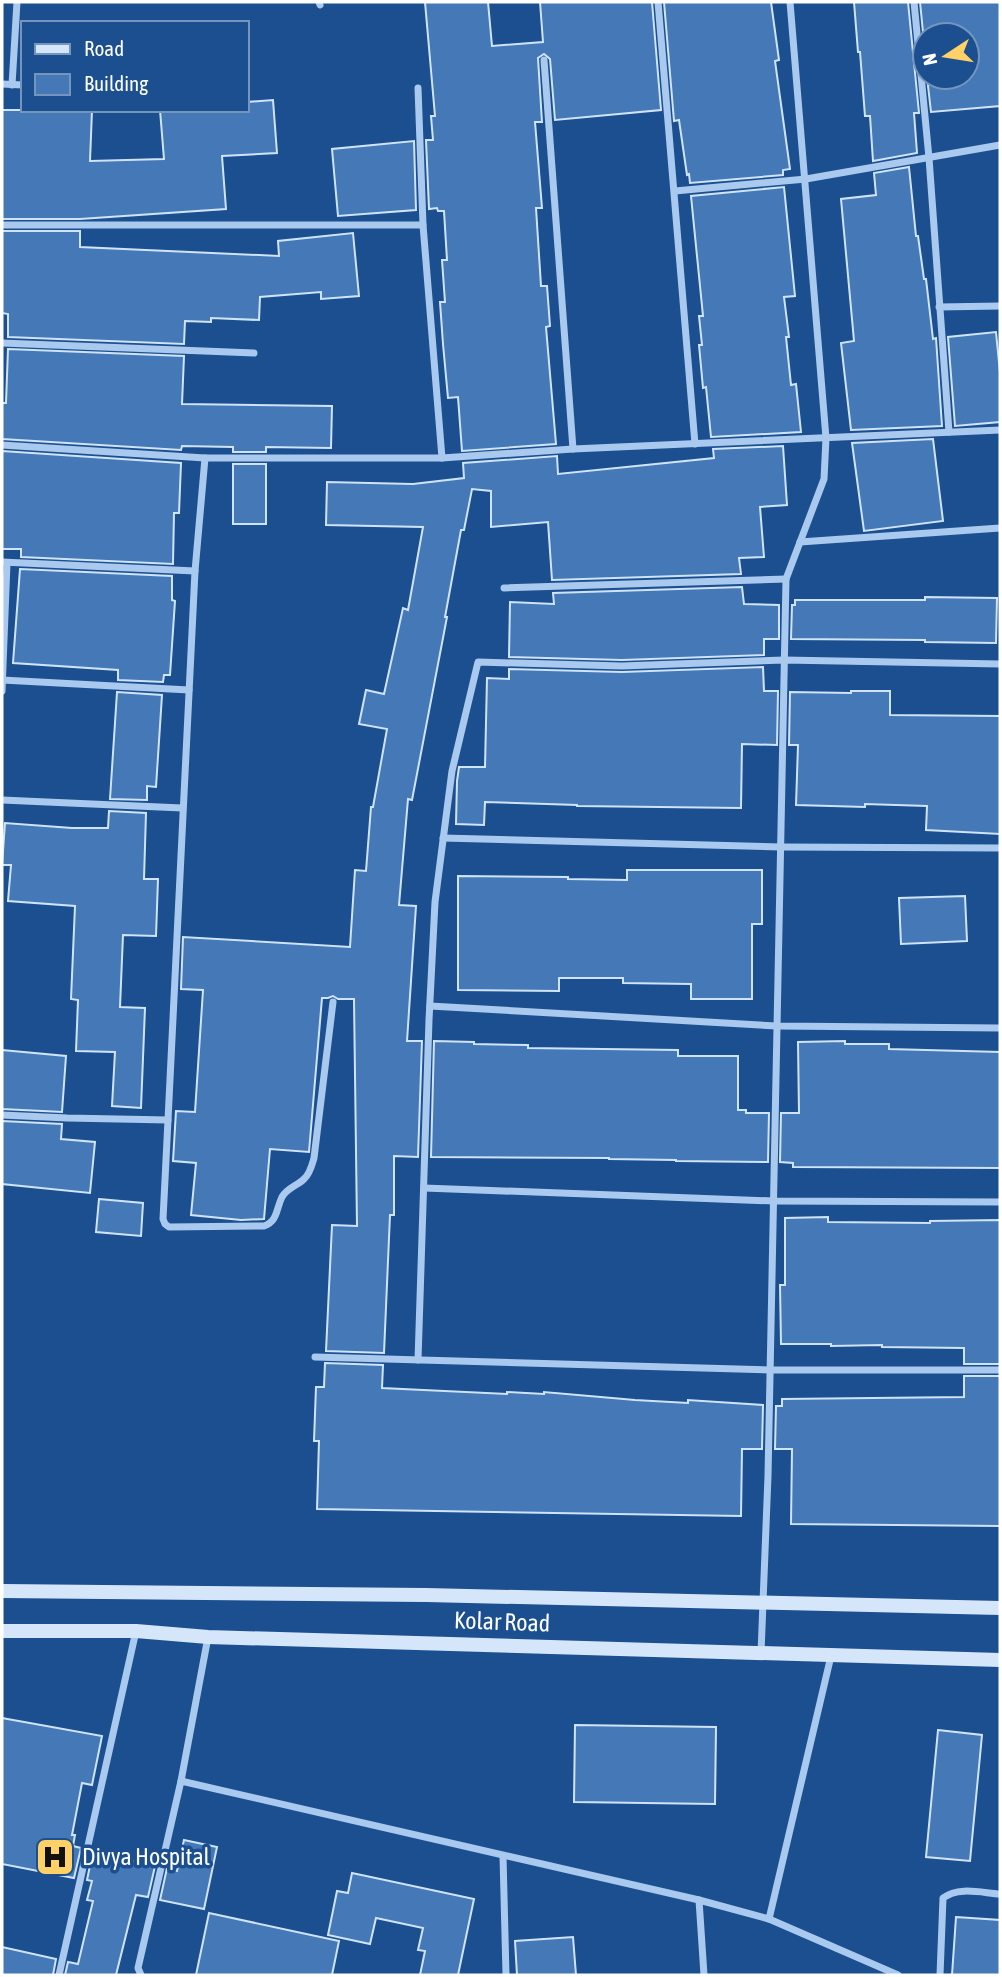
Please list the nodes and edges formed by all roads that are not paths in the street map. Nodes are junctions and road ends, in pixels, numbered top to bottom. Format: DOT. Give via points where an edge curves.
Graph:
graph roads {
  1 [pos="17,2"];
  2 [pos="658,2"];
  3 [pos="790,2"];
  4 [pos="914,2"];
  5 [pos="544,60"];
  6 [pos="2,84"];
  7 [pos="12,85"];
  8 [pos="21,85"];
  9 [pos="418,88"];
  10 [pos="1000,145"];
  11 [pos="929,158"];
  12 [pos="806,179"];
  13 [pos="675,191"];
  14 [pos="2,225"];
  15 [pos="423,225"];
  16 [pos="1000,306"];
  17 [pos="939,307"];
  18 [pos="2,343"];
  19 [pos="254,353"];
  20 [pos="1000,430"];
  21 [pos="949,432"];
  22 [pos="826,438"];
  23 [pos="2,444"];
  24 [pos="695,444"];
  25 [pos="573,449"];
  26 [pos="205,458"];
  27 [pos="442,458"];
  28 [pos="1000,528"];
  29 [pos="800,542"];
  30 [pos="4,563"];
  31 [pos="195,571"];
  32 [pos="786,579"];
  33 [pos="504,588"];
  34 [pos="784,660"];
  35 [pos="1000,664"];
  36 [pos="2,680"];
  37 [pos="188,690"];
  38 [pos="2,691"];
  39 [pos="2,800"];
  40 [pos="182,808"];
  41 [pos="443,838"];
  42 [pos="781,847"];
  43 [pos="1000,848"];
  44 [pos="333,1002"];
  45 [pos="430,1006"];
  46 [pos="777,1026"];
  47 [pos="1000,1028"];
  48 [pos="2,1115"];
  49 [pos="168,1120"];
  50 [pos="424,1188"];
  51 [pos="774,1201"];
  52 [pos="1000,1202"];
  53 [pos="315,1357"];
  54 [pos="418,1360"];
  55 [pos="771,1370"];
  56 [pos="1000,1370"];
  57 [pos="2,1591"];
  58 [pos="763,1602"];
  59 [pos="1000,1608"];
  60 [pos="2,1631"];
  61 [pos="136,1631"];
  62 [pos="208,1637"];
  63 [pos="761,1653"];
  64 [pos="831,1656"];
  65 [pos="1000,1660"];
  66 [pos="181,1781"];
  67 [pos="503,1856"];
  68 [pos="1000,1894"];
  69 [pos="699,1900"];
  70 [pos="769,1919"];
  71 [pos="59,1975"];
  72 [pos="141,1975"];
  73 [pos="506,1975"];
  74 [pos="704,1975"];
  75 [pos="898,1975"];
  76 [pos="940,1975"];
  1 -- 7 [label="street"];
  2 -- 13 [label="street"];
  3 -- 12 [label="street"];
  4 -- 11 [label="street"];
  5 -- 25 [label="street"];
  6 -- 7 [label="street"];
  7 -- 8 [label="street"];
  9 -- 15 [label="street"];
  10 -- 11 [label="street"];
  11 -- 12 [label="street"];
  11 -- 17 [label="street"];
  12 -- 13 [label="street"];
  12 -- 22 [label="street"];
  13 -- 24 [label="street"];
  14 -- 15 [label="street"];
  15 -- 27 [label="street"];
  16 -- 17 [label="street"];
  17 -- 21 [label="street"];
  18 -- 19 [label="street"];
  20 -- 21 [label="street"];
  21 -- 22 [label="street"];
  22 -- 24 [label="street"];
  22 -- 29 [label="street" via="824,479"];
  23 -- 26 [label="street"];
  24 -- 25 [label="street"];
  25 -- 27 [label="street"];
  26 -- 27 [label="street"];
  26 -- 31 [label="street"];
  28 -- 29 [label="street"];
  29 -- 32 [label="street"];
  30 -- 31 [label="street"];
  30 -- 36 [label="street"];
  31 -- 37 [label="street"];
  32 -- 33 [label="street"];
  32 -- 34 [label="street"];
  34 -- 35 [label="street"];
  34 -- 41 [label="street" via="622,666 478,662 452,771"];
  34 -- 42 [label="street"];
  36 -- 37 [label="street"];
  36 -- 38 [label="street"];
  37 -- 40 [label="street"];
  39 -- 40 [label="street"];
  40 -- 49 [label="street"];
  41 -- 42 [label="street"];
  41 -- 45 [label="street"];
  42 -- 43 [label="street"];
  42 -- 46 [label="street"];
  44 -- 49 [label="street" via="311,1169 283,1196 271,1223 165,1224"];
  45 -- 46 [label="street"];
  45 -- 50 [label="street"];
  46 -- 47 [label="street"];
  46 -- 51 [label="street"];
  48 -- 49 [label="street"];
  50 -- 51 [label="street"];
  50 -- 54 [label="street"];
  51 -- 52 [label="street"];
  51 -- 55 [label="street"];
  53 -- 54 [label="street"];
  54 -- 55 [label="street"];
  55 -- 56 [label="street"];
  55 -- 58 [label="street"];
  57 -- 58 [label="main road, Kolar Road"];
  58 -- 59 [label="main road, Kolar Road"];
  58 -- 63 [label="street"];
  60 -- 61 [label="main road, Kolar Road"];
  61 -- 62 [label="main road, Kolar Road"];
  61 -- 71 [label="street"];
  62 -- 63 [label="main road, Kolar Road"];
  62 -- 66 [label="street"];
  63 -- 64 [label="main road, Kolar Road"];
  64 -- 65 [label="main road, Kolar Road"];
  64 -- 70 [label="street"];
  66 -- 67 [label="street"];
  66 -- 72 [label="street" via="138,1968"];
  67 -- 69 [label="street"];
  67 -- 73 [label="street"];
  68 -- 76 [label="street" via="958,1891 943,1898"];
  69 -- 70 [label="street"];
  69 -- 74 [label="street"];
  70 -- 75 [label="street"];
}
